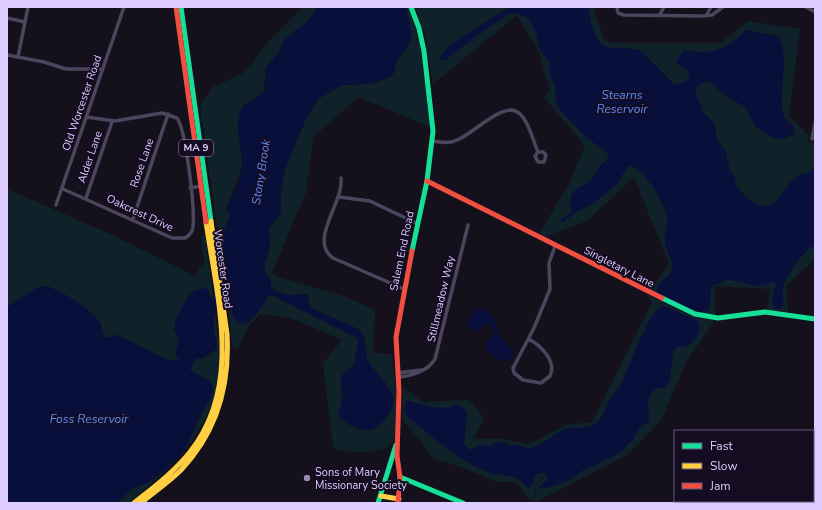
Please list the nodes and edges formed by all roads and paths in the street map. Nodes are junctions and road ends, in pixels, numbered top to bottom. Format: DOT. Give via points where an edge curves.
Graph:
graph roads {
  1 [pos="28,7"];
  2 [pos="124,7"];
  3 [pos="176,7"];
  4 [pos="181,7"];
  5 [pos="411,7"];
  6 [pos="617,7"];
  7 [pos="664,7"];
  8 [pos="711,7"];
  9 [pos="723,7"];
  10 [pos="806,7"];
  11 [pos="815,12"];
  12 [pos="659,16"];
  13 [pos="706,16"];
  14 [pos="7,18"];
  15 [pos="25,22"];
  16 [pos="7,54"];
  17 [pos="18,57"];
  18 [pos="102,69"];
  19 [pos="168,114"];
  20 [pos="86,117"];
  21 [pos="112,122"];
  22 [pos="815,123"];
  23 [pos="812,139"];
  24 [pos="433,141"];
  25 [pos="538,152"];
  26 [pos="341,178"];
  27 [pos="427,181"];
  28 [pos="202,186"];
  29 [pos="63,188"];
  30 [pos="190,188"];
  31 [pos="338,197"];
  32 [pos="86,198"];
  33 [pos="56,205"];
  34 [pos="132,219"];
  35 [pos="418,224"];
  36 [pos="468,225"];
  37 [pos="555,246"];
  38 [pos="404,289"];
  39 [pos="815,319"];
  40 [pos="529,339"];
  41 [pos="398,375"];
  42 [pos="398,436"];
  43 [pos="399,466"];
  44 [pos="387,477"];
  45 [pos="400,477"];
  46 [pos="381,496"];
  47 [pos="398,501"];
  48 [pos="134,503"];
  49 [pos="141,503"];
  50 [pos="378,503"];
  51 [pos="463,503"];
  1 -- 15 [label="street"];
  2 -- 18 [label="street, Old Worcester Road"];
  3 -- 28 [label="main road, Worcester Road / MA 9"];
  4 -- 49 [label="main road, Worcester Road / MA 9" via="223,305 228,370 224,393 207,437 190,461"];
  5 -- 24 [label="main road, Salem End Road" via="424,51"];
  6 -- 12 [label="street" via="618,13 622,15"];
  7 -- 12 [label="street"];
  8 -- 13 [label="street"];
  9 -- 13 [label="street"];
  10 -- 11 [label="street"];
  12 -- 13 [label="street"];
  14 -- 15 [label="street"];
  15 -- 17 [label="street"];
  16 -- 17 [label="street"];
  17 -- 18 [label="street" via="66,69"];
  18 -- 20 [label="street, Old Worcester Road"];
  19 -- 21 [label="street" via="158,113"];
  19 -- 30 [label="street, Oakcrest Drive" via="177,118 180,123"];
  19 -- 34 [label="street, Rose Lane"];
  20 -- 21 [label="street"];
  20 -- 29 [label="street, Old Worcester Road"];
  21 -- 32 [label="street, Alder Lane"];
  22 -- 23 [label="street"];
  24 -- 25 [label="street" via="457,141 501,112 510,109 518,112 524,119"];
  24 -- 27 [label="main road, Salem End Road"];
  26 -- 31 [label="street"];
  27 -- 35 [label="main road, Salem End Road"];
  27 -- 37 [label="main road, Singletary Lane"];
  28 -- 30 [label="street"];
  28 -- 48 [label="main road, Worcester Road / MA 9" via="223,348 223,372 219,395 200,438 183,462"];
  29 -- 32 [label="street, Oakcrest Drive"];
  29 -- 33 [label="street, Old Worcester Road"];
  30 -- 34 [label="street, Oakcrest Drive" via="193,226 185,238 172,238"];
  31 -- 35 [label="street" via="370,201"];
  31 -- 38 [label="street" via="324,234 327,252 333,258"];
  32 -- 34 [label="street, Oakcrest Drive"];
  35 -- 38 [label="main road, Salem End Road"];
  36 -- 41 [label="street, Stillmeadow Way" via="436,356 431,365 422,370 412,375"];
  37 -- 39 [label="main road, Singletary Lane" via="695,314 718,318 765,312"];
  37 -- 40 [label="street" via="549,263 550,289"];
  38 -- 41 [label="main road, Salem End Road" via="396,337"];
  40 -- 40 [label="street" via="513,371 523,380 541,383 550,376 552,365 543,350"];
  41 -- 42 [label="main road, Salem End Road"];
  42 -- 43 [label="main road, Salem End Road"];
  42 -- 44 [label="main road"];
  43 -- 44 [label="main road" via="392,468"];
  43 -- 45 [label="main road, Salem End Road"];
  44 -- 46 [label="main road"];
  45 -- 47 [label="main road, Salem End Road"];
  45 -- 51 [label="main road"];
  46 -- 47 [label="main road"];
  46 -- 50 [label="main road"];
}
